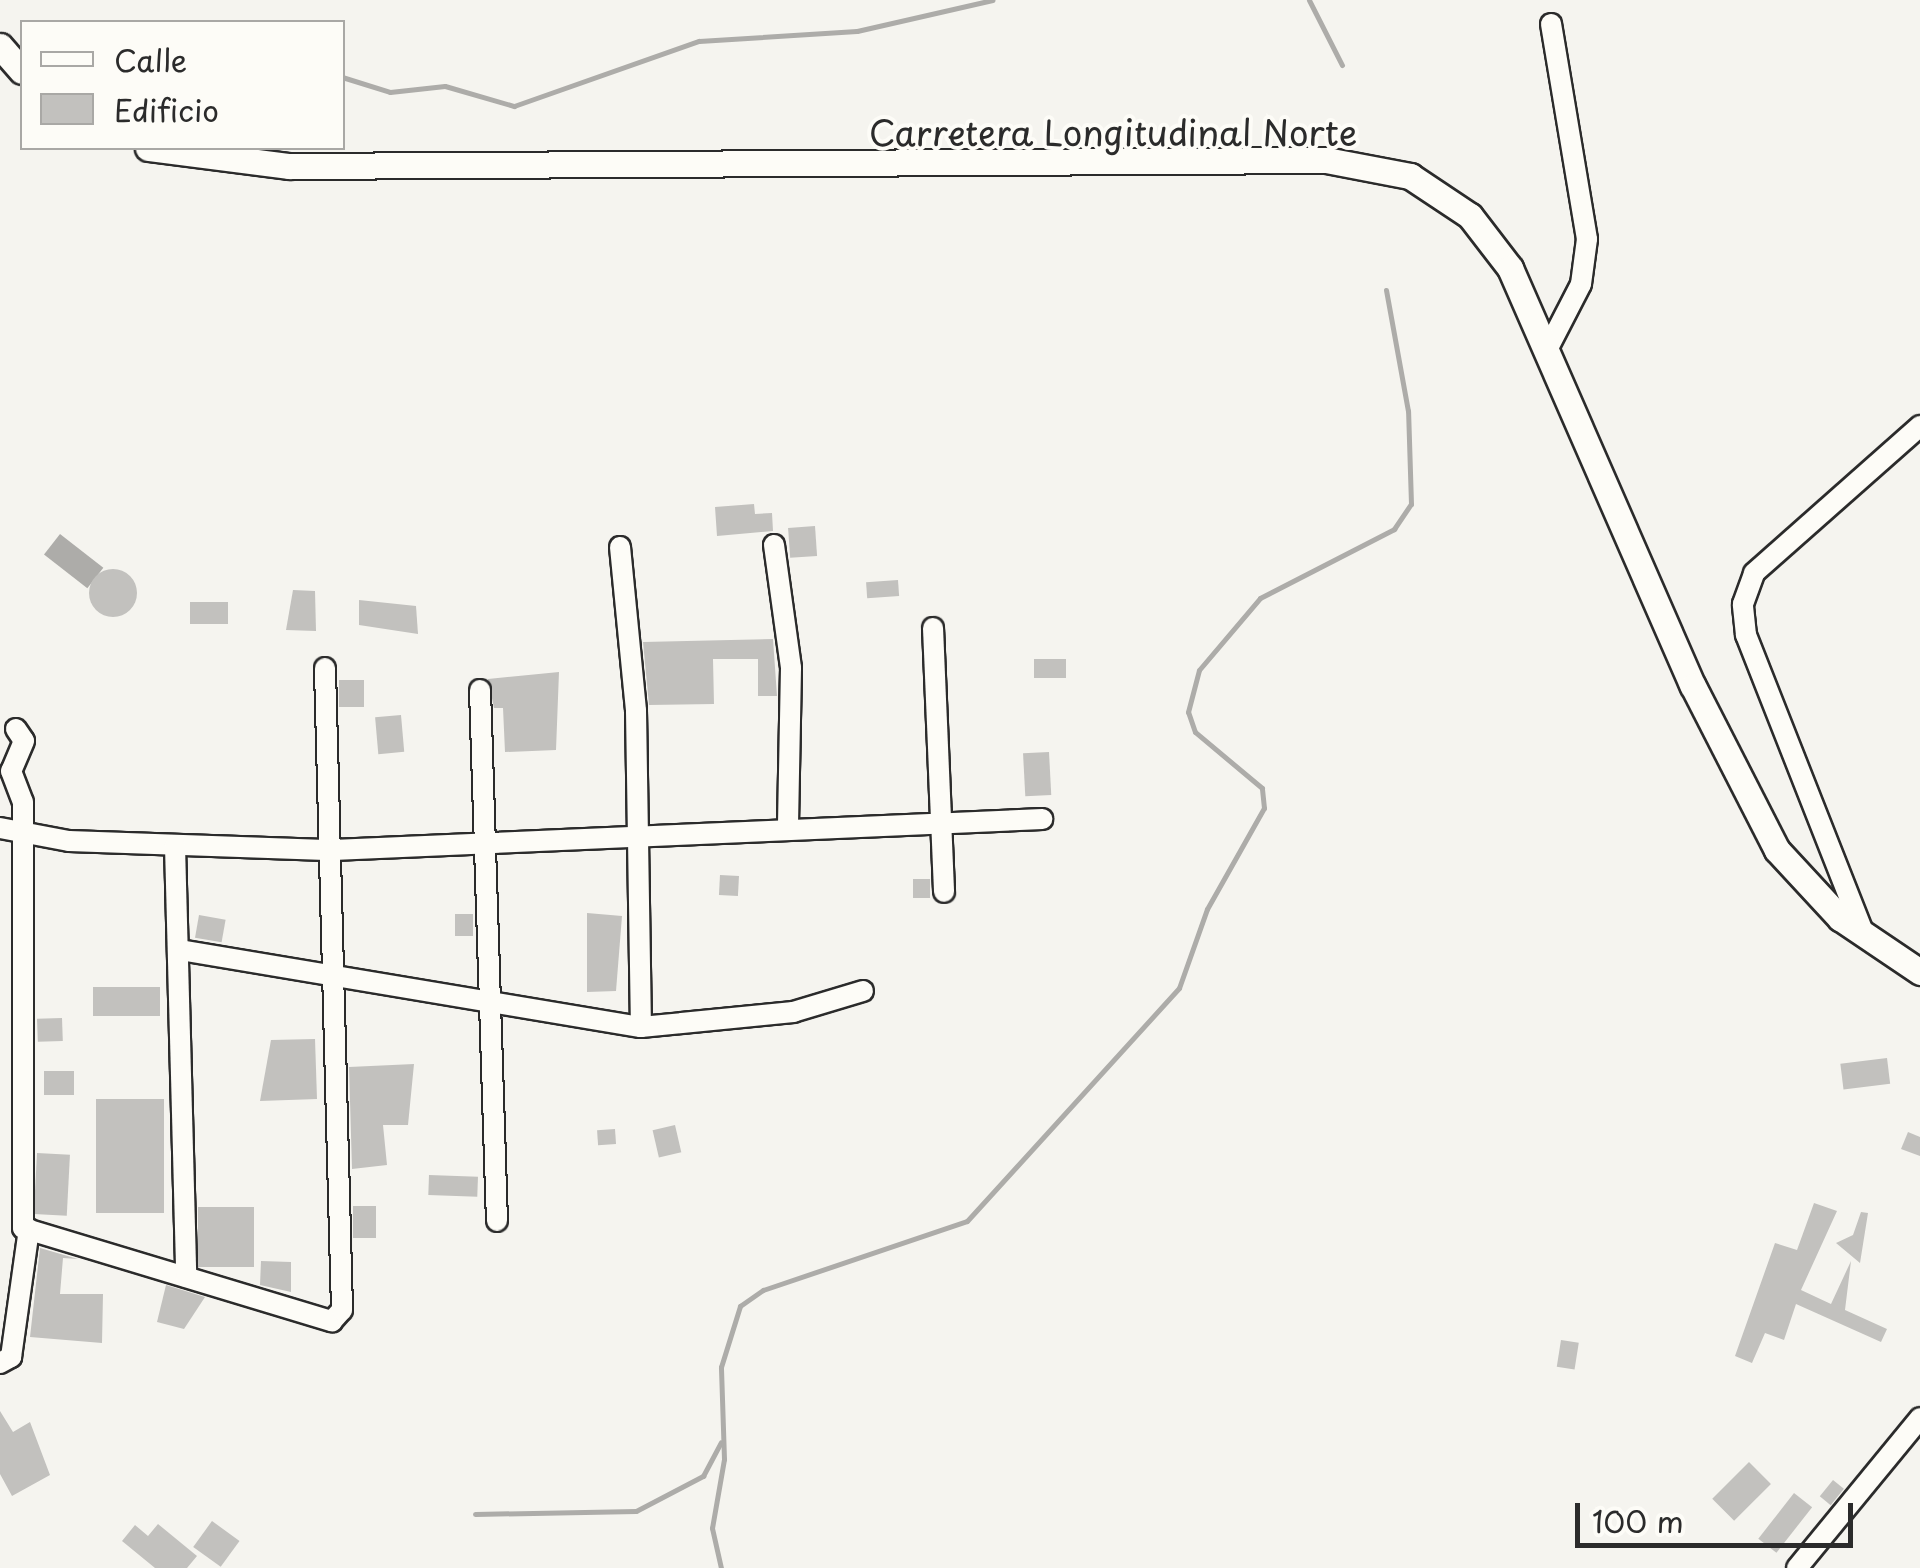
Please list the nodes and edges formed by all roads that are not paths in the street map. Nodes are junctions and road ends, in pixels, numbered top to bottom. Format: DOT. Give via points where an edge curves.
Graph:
graph roads {
  1 [pos="1550,24"];
  2 [pos="0,46"];
  3 [pos="20,69"];
  4 [pos="164,150"];
  5 [pos="1547,350"];
  6 [pos="1920,426"];
  7 [pos="774,546"];
  8 [pos="620,548"];
  9 [pos="933,628"];
  10 [pos="324,668"];
  11 [pos="480,690"];
  12 [pos="16,729"];
  13 [pos="1042,819"];
  14 [pos="940,823"];
  15 [pos="0,828"];
  16 [pos="788,829"];
  17 [pos="22,834"];
  18 [pos="635,840"];
  19 [pos="175,846"];
  20 [pos="482,848"];
  21 [pos="333,850"];
  22 [pos="944,892"];
  23 [pos="1866,939"];
  24 [pos="180,950"];
  25 [pos="1920,972"];
  26 [pos="334,979"];
  27 [pos="863,990"];
  28 [pos="488,1008"];
  29 [pos="641,1027"];
  30 [pos="497,1221"];
  31 [pos="29,1229"];
  32 [pos="186,1277"];
  33 [pos="0,1363"];
  34 [pos="1920,1418"];
  35 [pos="1797,1568"];
  1 -- 5 [label="street" via="1587,239 1581,284"];
  2 -- 3 [label="main road"];
  4 -- 5 [label="main road, Carretera Longitudinal Norte" via="289,166 1354,163 1410,176 1470,216 1510,268"];
  5 -- 23 [label="main road, Carretera Longitudinal Norte" via="1762,828 1815,896"];
  6 -- 23 [label="street" via="1754,573 1743,604 1746,636"];
  7 -- 16 [label="street" via="791,668"];
  8 -- 18 [label="street" via="636,711"];
  9 -- 14 [label="street"];
  10 -- 21 [label="street"];
  11 -- 20 [label="street"];
  12 -- 17 [label="street" via="24,741 11,772"];
  13 -- 14 [label="street"];
  14 -- 16 [label="street"];
  14 -- 22 [label="street"];
  15 -- 17 [label="street"];
  16 -- 18 [label="street"];
  17 -- 19 [label="street"];
  17 -- 31 [label="street"];
  18 -- 20 [label="street"];
  18 -- 29 [label="street"];
  19 -- 21 [label="street"];
  19 -- 24 [label="street"];
  20 -- 21 [label="street"];
  20 -- 28 [label="street"];
  21 -- 26 [label="street"];
  23 -- 25 [label="main road, Carretera Longitudinal Norte"];
  24 -- 26 [label="street"];
  24 -- 32 [label="street"];
  26 -- 28 [label="street"];
  26 -- 32 [label="street" via="340,1315 332,1321"];
  27 -- 29 [label="street" via="794,1012"];
  28 -- 29 [label="street"];
  28 -- 30 [label="street"];
  31 -- 32 [label="street"];
  31 -- 33 [label="street" via="11,1357"];
  34 -- 35 [label="street"];
}
